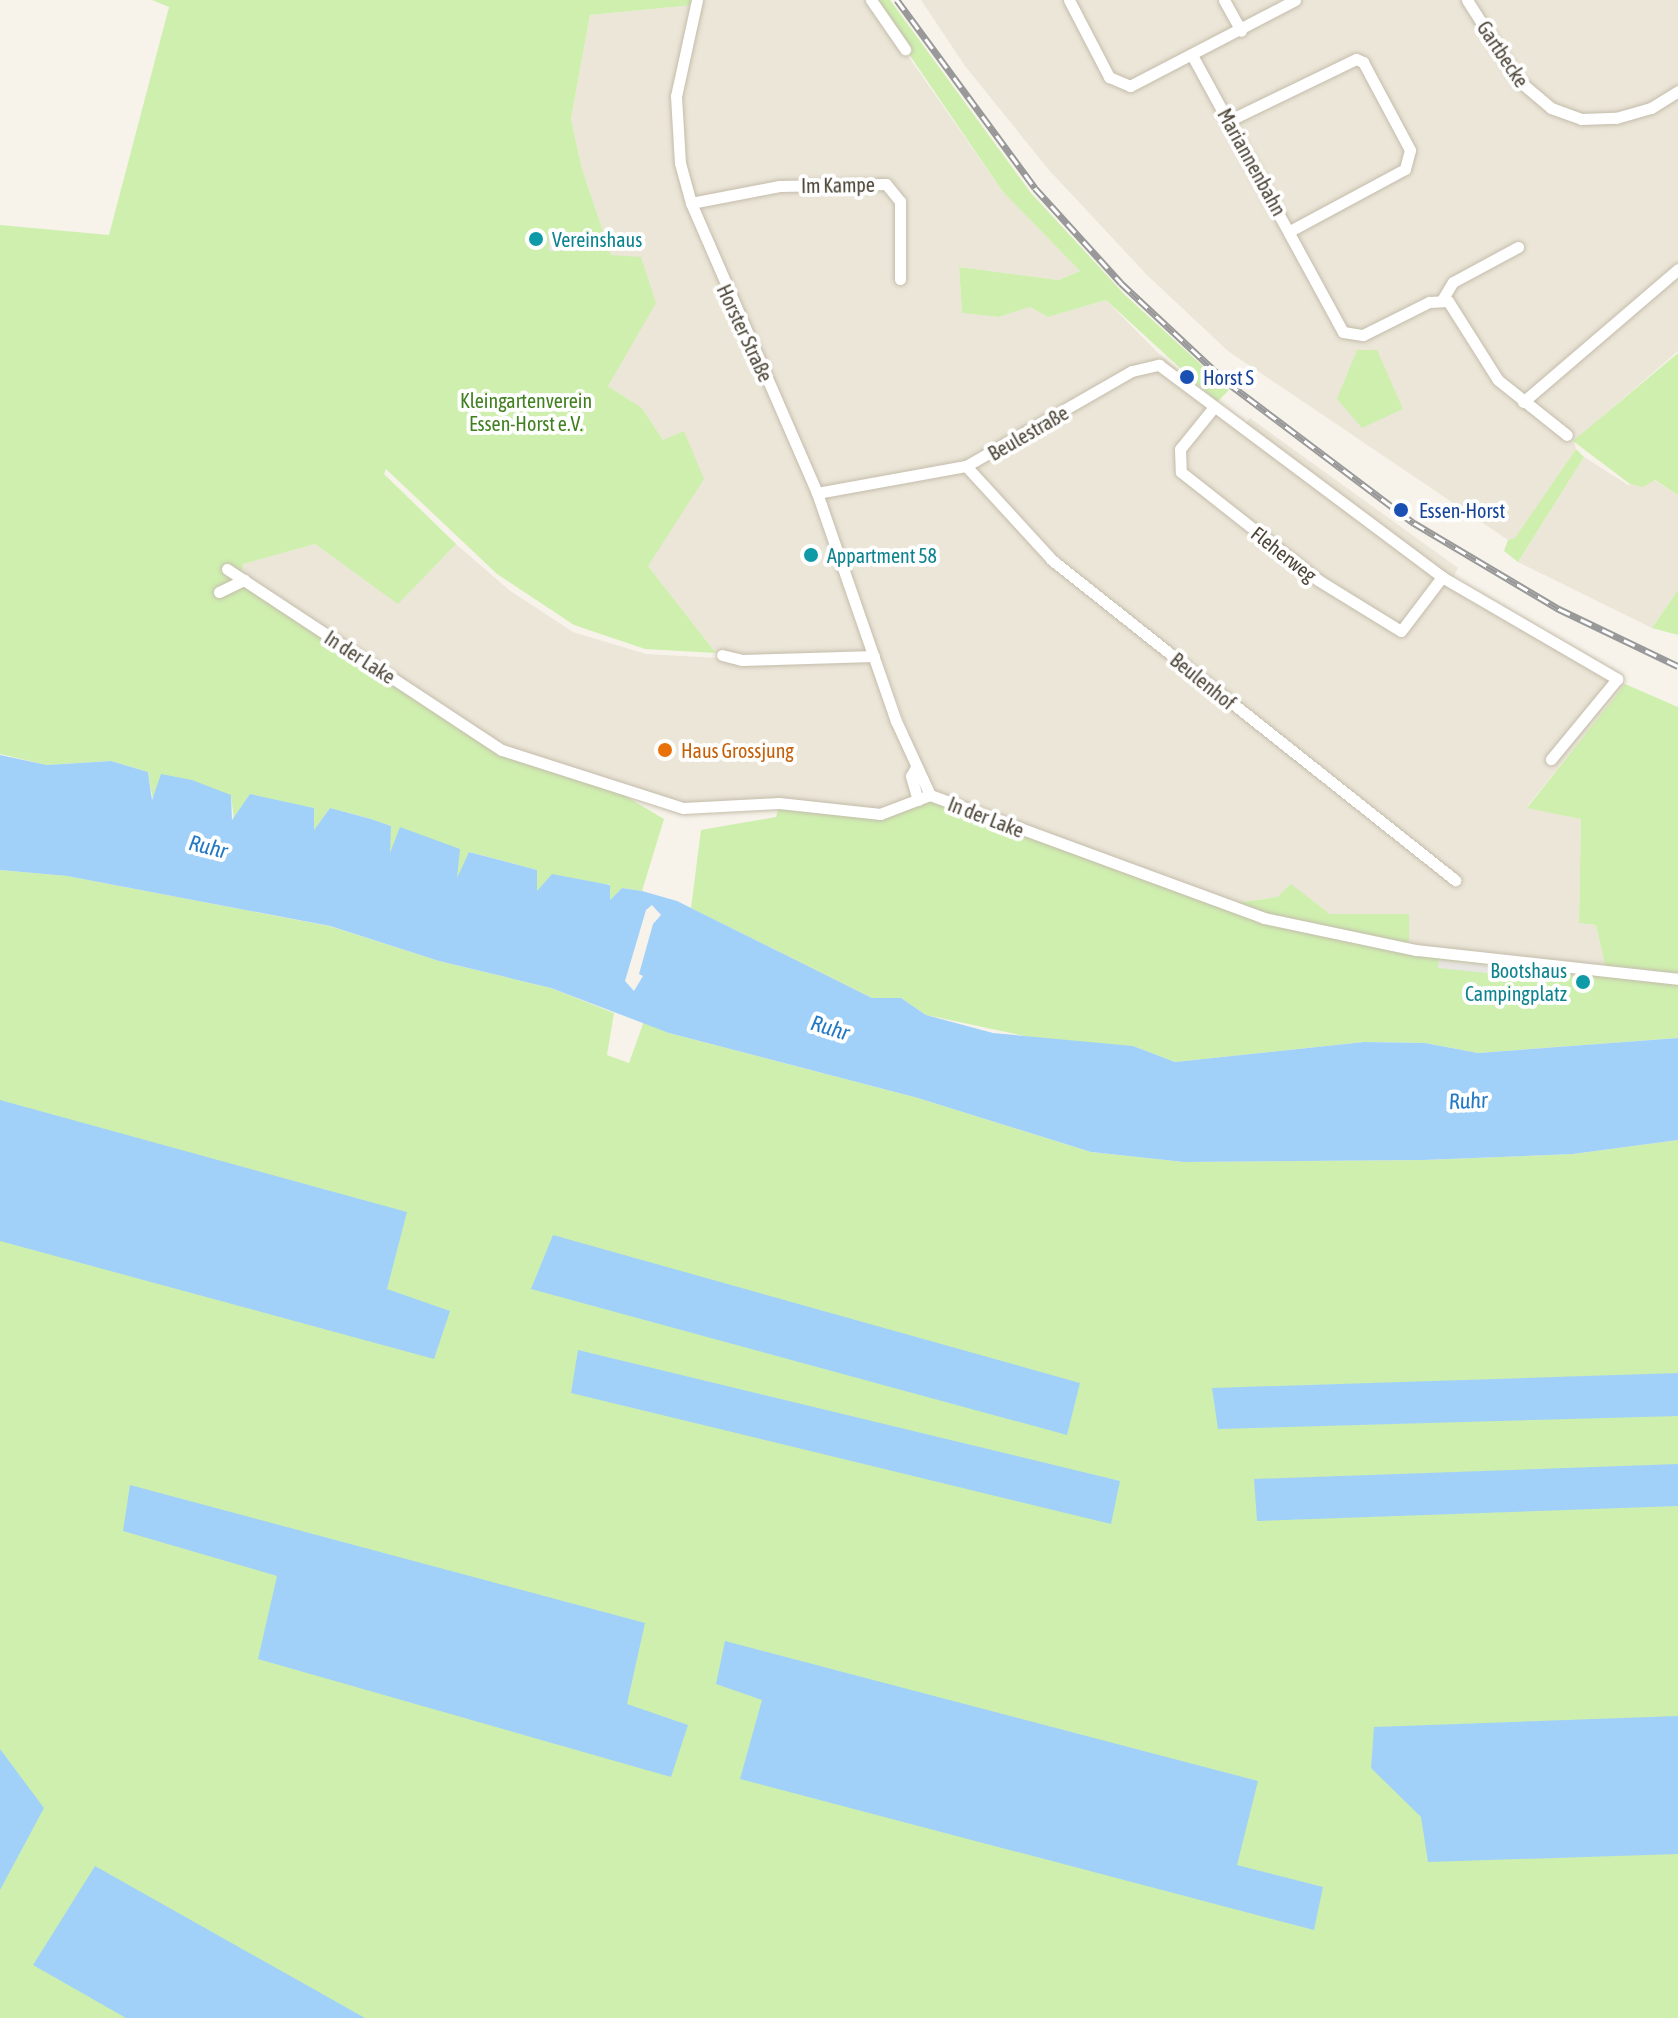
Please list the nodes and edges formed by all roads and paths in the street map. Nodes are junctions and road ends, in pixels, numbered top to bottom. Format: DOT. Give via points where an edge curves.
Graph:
graph roads {
  1 [pos="697,0"];
  2 [pos="871,0"];
  3 [pos="1069,0"];
  4 [pos="1224,0"];
  5 [pos="1295,0"];
  6 [pos="1467,0"];
  7 [pos="1241,31"];
  8 [pos="905,49"];
  9 [pos="1193,57"];
  10 [pos="1678,91"];
  11 [pos="1230,120"];
  12 [pos="691,203"];
  13 [pos="1290,231"];
  14 [pos="1518,247"];
  15 [pos="1678,269"];
  16 [pos="900,279"];
  17 [pos="1442,300"];
  18 [pos="1523,402"];
  19 [pos="1214,407"];
  20 [pos="1567,435"];
  21 [pos="966,466"];
  22 [pos="817,493"];
  23 [pos="227,569"];
  24 [pos="1442,577"];
  25 [pos="244,580"];
  26 [pos="219,592"];
  27 [pos="722,655"];
  28 [pos="874,656"];
  29 [pos="1551,759"];
  30 [pos="915,769"];
  31 [pos="930,795"];
  32 [pos="918,800"];
  33 [pos="1455,880"];
  34 [pos="1678,979"];
  1 -- 12 [label="street, Horster Straße" via="676,96 680,163"];
  2 -- 8 [label="street"];
  3 -- 9 [label="street" via="1116,84 1134,86"];
  4 -- 7 [label="street"];
  5 -- 7 [label="street"];
  6 -- 10 [label="street, Gartbecke" via="1518,80 1559,112 1581,119 1616,118 1651,108"];
  7 -- 9 [label="street"];
  9 -- 11 [label="street, Mariannenbahn"];
  11 -- 13 [label="street, Mariannenbahn"];
  11 -- 13 [label="street" via="1356,59 1363,62 1411,156 1405,169"];
  12 -- 16 [label="street, Im Kampe" via="779,186 886,184 900,201"];
  12 -- 22 [label="street, Horster Straße"];
  13 -- 17 [label="street, Mariannenbahn" via="1338,324 1350,336 1368,334"];
  14 -- 17 [label="street, Mariannenbahn" via="1453,282"];
  15 -- 18 [label="street"];
  17 -- 18 [label="street" via="1456,308 1493,374"];
  18 -- 20 [label="street"];
  19 -- 21 [label="street, Beulestraße" via="1159,365 1142,366"];
  19 -- 24 [label="street"];
  19 -- 24 [label="street, Fleherweg" via="1180,449 1181,472 1318,580 1401,631"];
  21 -- 22 [label="street, Beulestraße"];
  21 -- 33 [label="street, Beulenhof" via="1052,560"];
  22 -- 28 [label="street, Horster Straße"];
  23 -- 25 [label="street, In der Lake"];
  24 -- 29 [label="street" via="1617,679"];
  25 -- 26 [label="street"];
  25 -- 32 [label="street, In der Lake" via="521,758 683,808 779,803 880,814"];
  27 -- 28 [label="street" via="755,661"];
  28 -- 30 [label="street, Horster Straße"];
  30 -- 31 [label="street, Horster Straße"];
  30 -- 32 [label="street, Horster Straße" via="911,776"];
  31 -- 32 [label="street, In der Lake"];
  31 -- 34 [label="street, In der Lake" via="1264,918 1416,950"];
}
